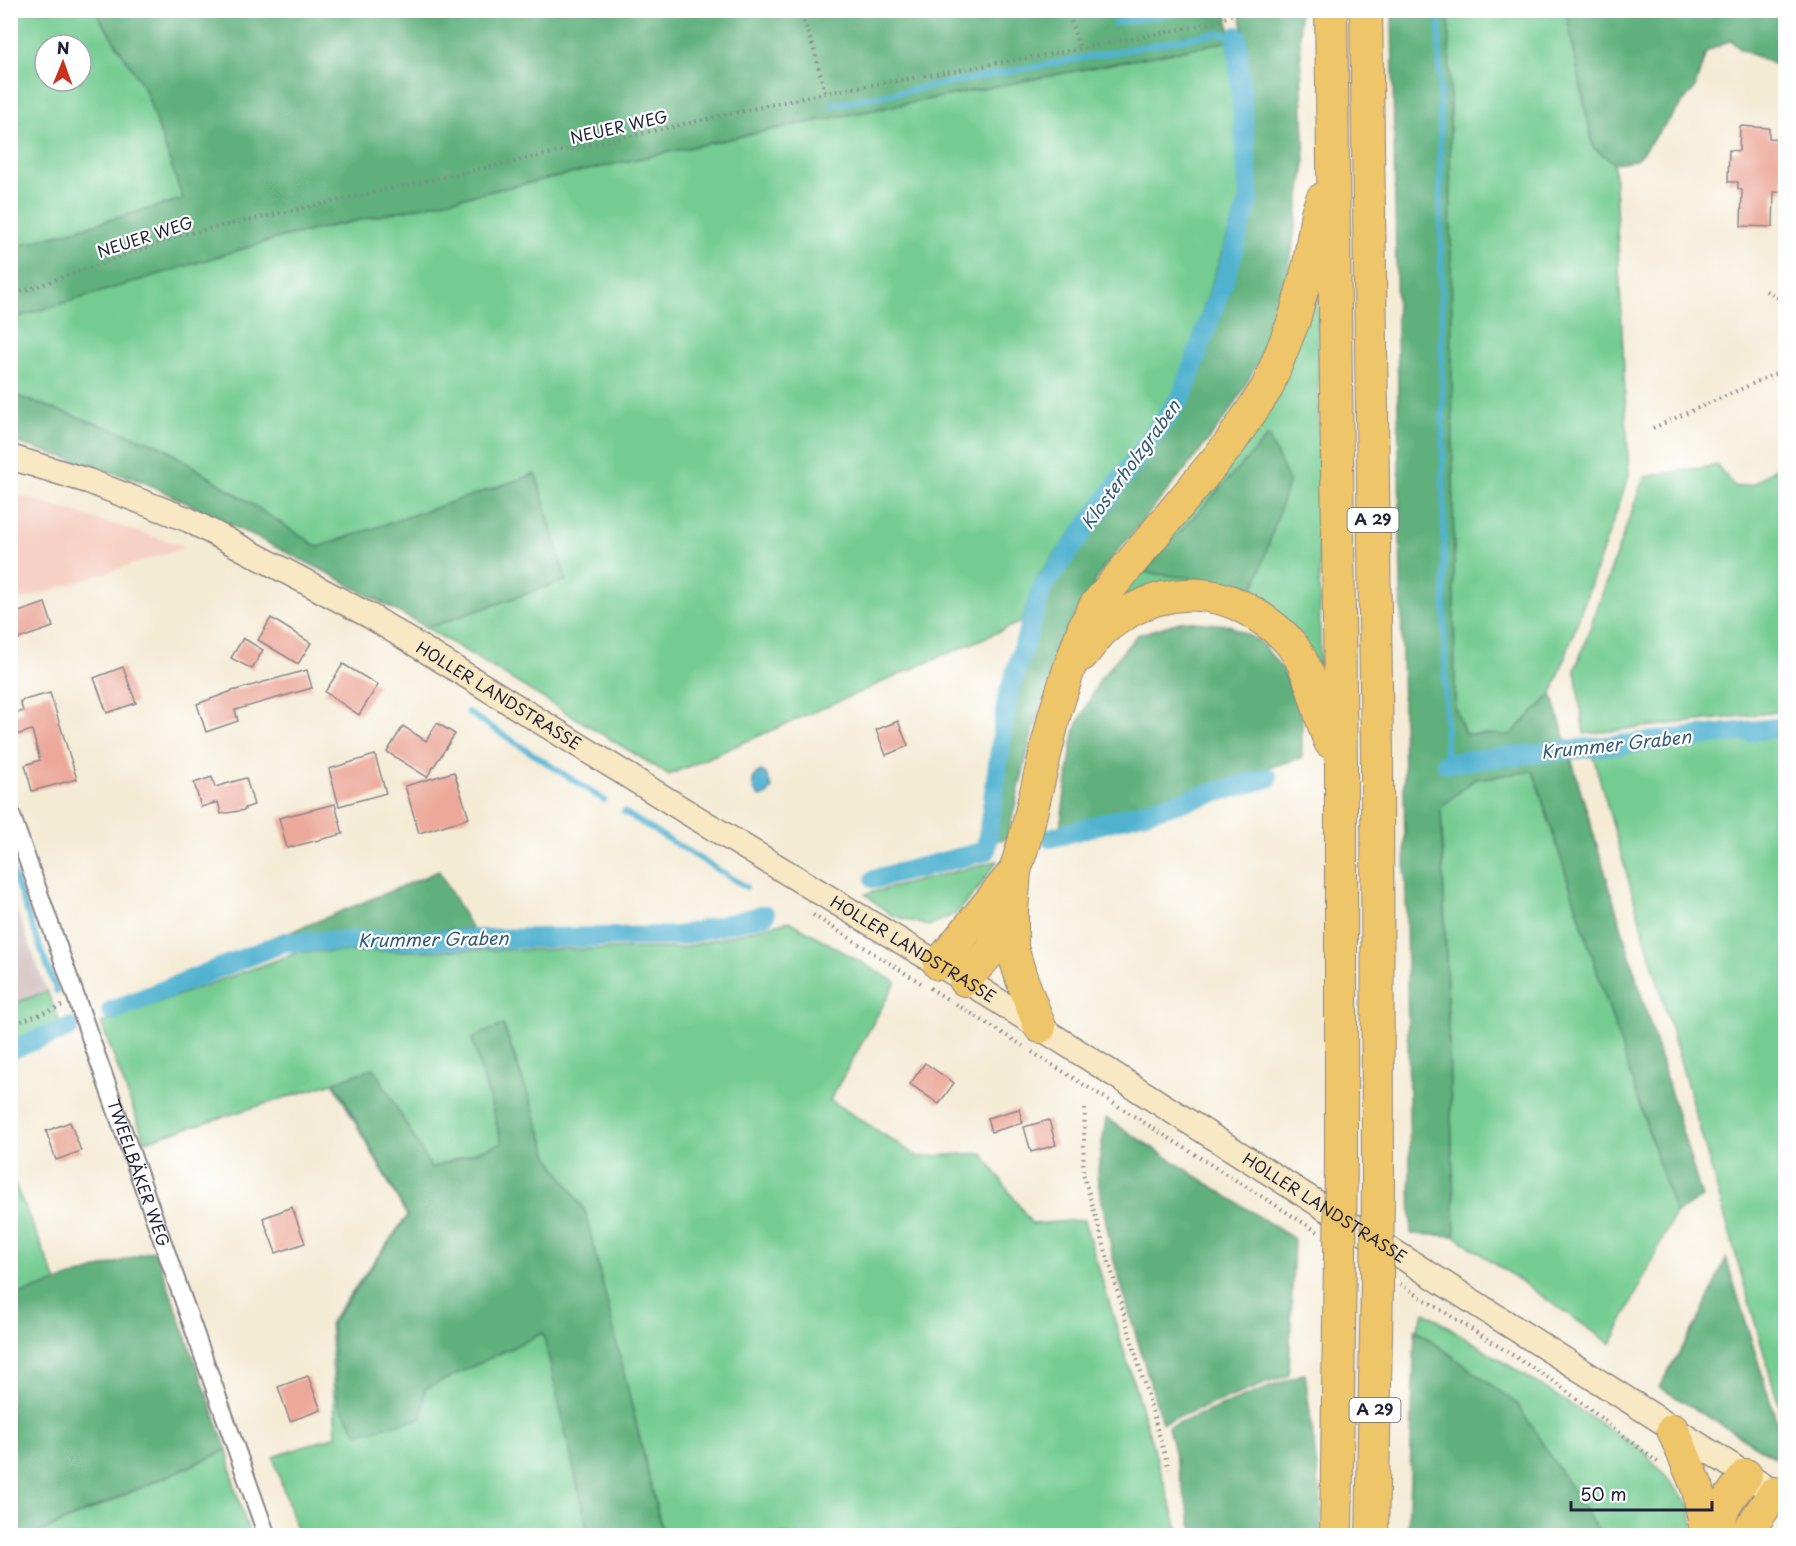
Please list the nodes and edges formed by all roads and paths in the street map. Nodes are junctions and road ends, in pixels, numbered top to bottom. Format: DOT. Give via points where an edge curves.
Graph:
graph roads {
  1 [pos="800,10"];
  2 [pos="1067,10"];
  3 [pos="1331,10"];
  4 [pos="1366,10"];
  5 [pos="1240,11"];
  6 [pos="1080,49"];
  7 [pos="825,93"];
  8 [pos="1334,161"];
  9 [pos="1766,291"];
  10 [pos="10,296"];
  11 [pos="1785,302"];
  12 [pos="1785,369"];
  13 [pos="1653,428"];
  14 [pos="10,457"];
  15 [pos="1066,675"];
  16 [pos="1341,766"];
  17 [pos="10,811"];
  18 [pos="1015,871"];
  19 [pos="1012,911"];
  20 [pos="813,915"];
  21 [pos="952,972"];
  22 [pos="77,1000"];
  23 [pos="10,1025"];
  24 [pos="1040,1027"];
  25 [pos="1084,1109"];
  26 [pos="1332,1246"];
  27 [pos="1386,1282"];
  28 [pos="1673,1430"];
  29 [pos="1665,1468"];
  30 [pos="1169,1469"];
  31 [pos="1746,1475"];
  32 [pos="1780,1497"];
  33 [pos="267,1536"];
  34 [pos="1336,1536"];
  35 [pos="1372,1536"];
  36 [pos="1709,1536"];
  37 [pos="1745,1536"];
  1 -- 7 [label="path"];
  2 -- 6 [label="path"];
  3 -- 8 [label="highway, A 29"];
  4 -- 27 [label="highway, A 29, bridge" via="1377,750 1378,1179"];
  5 -- 6 [label="path, NEUER WEG" via="1217,22"];
  6 -- 7 [label="path, NEUER WEG"];
  7 -- 10 [label="path, NEUER WEG" via="181,235"];
  8 -- 15 [label="highway" via="1317,213 1294,320 1267,388 1230,443 1095,606"];
  8 -- 16 [label="highway, A 29"];
  9 -- 11 [label="path"];
  12 -- 13 [label="path"];
  14 -- 21 [label="main road, HOLLER LANDSTRASSE" via="88,480 189,520 370,616"];
  15 -- 16 [label="highway" via="1103,630 1148,602 1191,594 1215,596 1260,617 1291,645 1313,685 1324,728"];
  15 -- 18 [label="highway"];
  16 -- 26 [label="highway, A 29, bridge" via="1341,1153"];
  17 -- 22 [label="street, TWEELBÄKER WEG"];
  18 -- 19 [label="highway"];
  18 -- 21 [label="highway" via="956,940"];
  19 -- 21 [label="highway" via="992,950"];
  19 -- 24 [label="highway" via="1012,948"];
  20 -- 26 [label="path"];
  21 -- 24 [label="main road, HOLLER LANDSTRASSE"];
  22 -- 23 [label="path"];
  22 -- 33 [label="street, TWEELBÄKER WEG"];
  24 -- 28 [label="main road, HOLLER LANDSTRASSE"];
  25 -- 30 [label="path" via="1083,1173"];
  26 -- 34 [label="highway, A 29"];
  27 -- 29 [label="path" via="1556,1382"];
  27 -- 35 [label="highway, A 29"];
  28 -- 31 [label="main road, HOLLER LANDSTRASSE"];
  28 -- 36 [label="highway" via="1698,1489"];
  31 -- 32 [label="main road, HOLLER LANDSTRASSE"];
  31 -- 36 [label="highway"];
  32 -- 37 [label="highway"];
}
